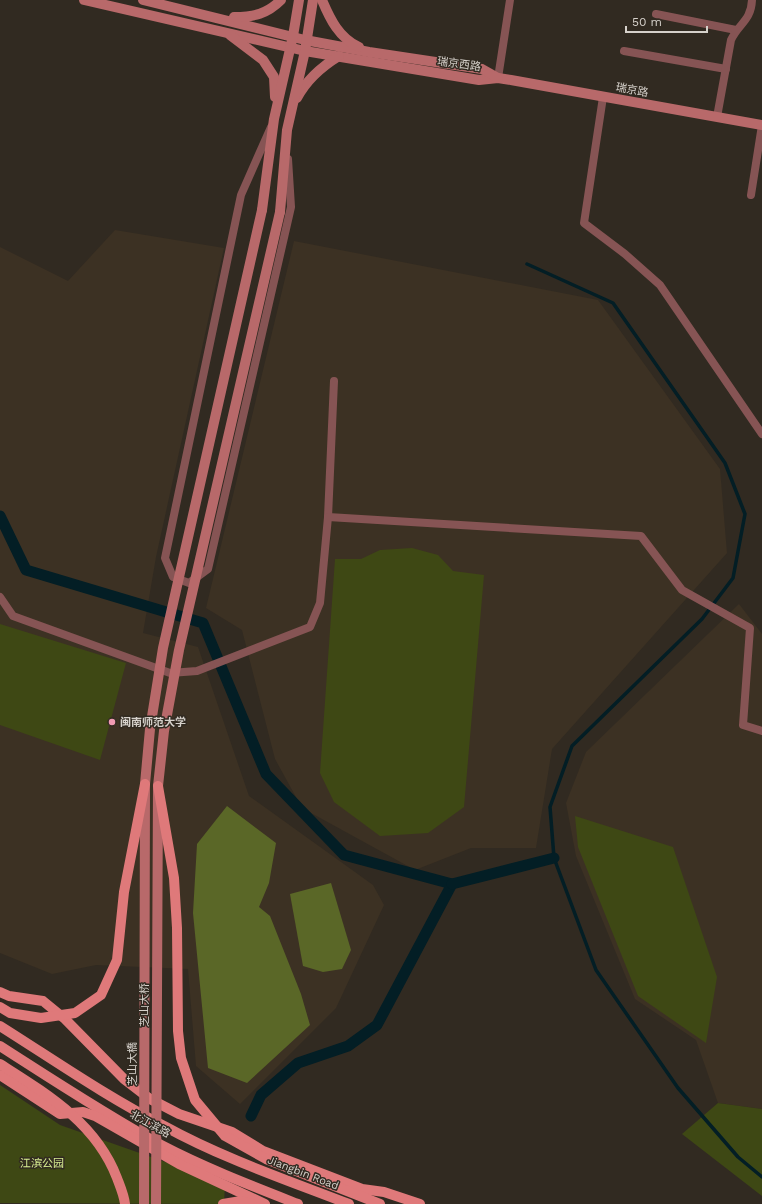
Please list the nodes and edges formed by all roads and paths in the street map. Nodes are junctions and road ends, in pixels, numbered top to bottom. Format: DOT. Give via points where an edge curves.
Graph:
graph roads {
  1 [pos="84,0"];
  2 [pos="143,0"];
  3 [pos="281,0"];
  4 [pos="299,0"];
  5 [pos="313,0"];
  6 [pos="322,0"];
  7 [pos="510,0"];
  8 [pos="752,0"];
  9 [pos="656,14"];
  10 [pos="219,18"];
  11 [pos="736,30"];
  12 [pos="227,33"];
  13 [pos="293,36"];
  14 [pos="305,40"];
  15 [pos="290,48"];
  16 [pos="304,51"];
  17 [pos="624,51"];
  18 [pos="369,52"];
  19 [pos="339,56"];
  20 [pos="726,69"];
  21 [pos="498,78"];
  22 [pos="603,97"];
  23 [pos="291,110"];
  24 [pos="275,114"];
  25 [pos="717,117"];
  26 [pos="762,125"];
  27 [pos="286,130"];
  28 [pos="751,195"];
  29 [pos="334,381"];
  30 [pos="762,434"];
  31 [pos="328,517"];
  32 [pos="0,597"];
  33 [pos="762,731"];
  34 [pos="145,784"];
  35 [pos="158,786"];
  36 [pos="0,992"];
  37 [pos="0,1007"];
  38 [pos="0,1026"];
  39 [pos="0,1046"];
  40 [pos="0,1064"];
  41 [pos="0,1076"];
  42 [pos="125,1204"];
  43 [pos="144,1204"];
  44 [pos="156,1204"];
  45 [pos="223,1204"];
  46 [pos="252,1204"];
  47 [pos="264,1204"];
  48 [pos="298,1204"];
  49 [pos="349,1204"];
  50 [pos="380,1204"];
  51 [pos="420,1204"];
  1 -- 12 [label="street, 瑞京西路"];
  2 -- 10 [label="street, 瑞京西路"];
  3 -- 10 [label="street" via="271,10 251,17"];
  4 -- 13 [label="street"];
  5 -- 14 [label="street"];
  6 -- 18 [label="street" via="332,23 349,42"];
  7 -- 21 [label="street"];
  8 -- 11 [label="street" via="748,19"];
  9 -- 11 [label="street"];
  10 -- 13 [label="street, 瑞京西路"];
  11 -- 20 [label="street" via="731,40"];
  12 -- 15 [label="street, 瑞京西路"];
  12 -- 24 [label="street" via="263,60 274,77"];
  13 -- 14 [label="street, 瑞京西路"];
  13 -- 15 [label="street"];
  14 -- 16 [label="street"];
  14 -- 18 [label="street, 瑞京西路"];
  15 -- 16 [label="street, 瑞京西路"];
  15 -- 24 [label="street"];
  16 -- 19 [label="street, 瑞京西路"];
  16 -- 23 [label="street"];
  17 -- 20 [label="street"];
  18 -- 21 [label="street, 瑞京西路" via="482,68"];
  19 -- 21 [label="street, 瑞京西路" via="479,80"];
  19 -- 23 [label="street" via="320,68 302,89"];
  20 -- 25 [label="street"];
  21 -- 22 [label="street, 瑞京路"];
  22 -- 25 [label="street, 瑞京路"];
  22 -- 30 [label="street" via="584,222 660,284"];
  23 -- 27 [label="street, 芝山大桥"];
  24 -- 27 [label="street" via="241,195 165,558 172,577 189,583 208,569 291,207"];
  24 -- 34 [label="street, 芝山大橋, bridge" via="262,210 163,648 150,728"];
  25 -- 26 [label="street, 瑞京路"];
  26 -- 28 [label="street"];
  27 -- 35 [label="street, 芝山大桥, bridge" via="280,212 179,650 164,731"];
  29 -- 31 [label="street"];
  31 -- 32 [label="street" via="320,603 310,627 197,671 170,673 13,616"];
  31 -- 33 [label="street" via="641,536 682,590 750,628 743,725"];
  34 -- 37 [label="main road, bridge" via="124,892 117,960 101,995 75,1013 41,1018 10,1013"];
  34 -- 43 [label="street, 芝山大橋, bridge"];
  35 -- 44 [label="street, 芝山大桥, bridge"];
  35 -- 50 [label="main road, bridge" via="174,878 181,1058 195,1100 225,1136 266,1159"];
  36 -- 51 [label="main road" via="9,996 43,1001 65,1019 124,1079 150,1099 179,1114 232,1132 263,1151 362,1188"];
  38 -- 49 [label="main road, Jiangbin Road" via="164,1127 249,1165"];
  39 -- 48 [label="main road, 北江滨路" via="101,1110 161,1144 239,1181"];
  40 -- 42 [label="main road, bridge" via="53,1098 96,1140 113,1167"];
  41 -- 47 [label="main road" via="60,1114 83,1112 95,1116 180,1164"];
  45 -- 46 [label="main road" via="241,1201"];
}
